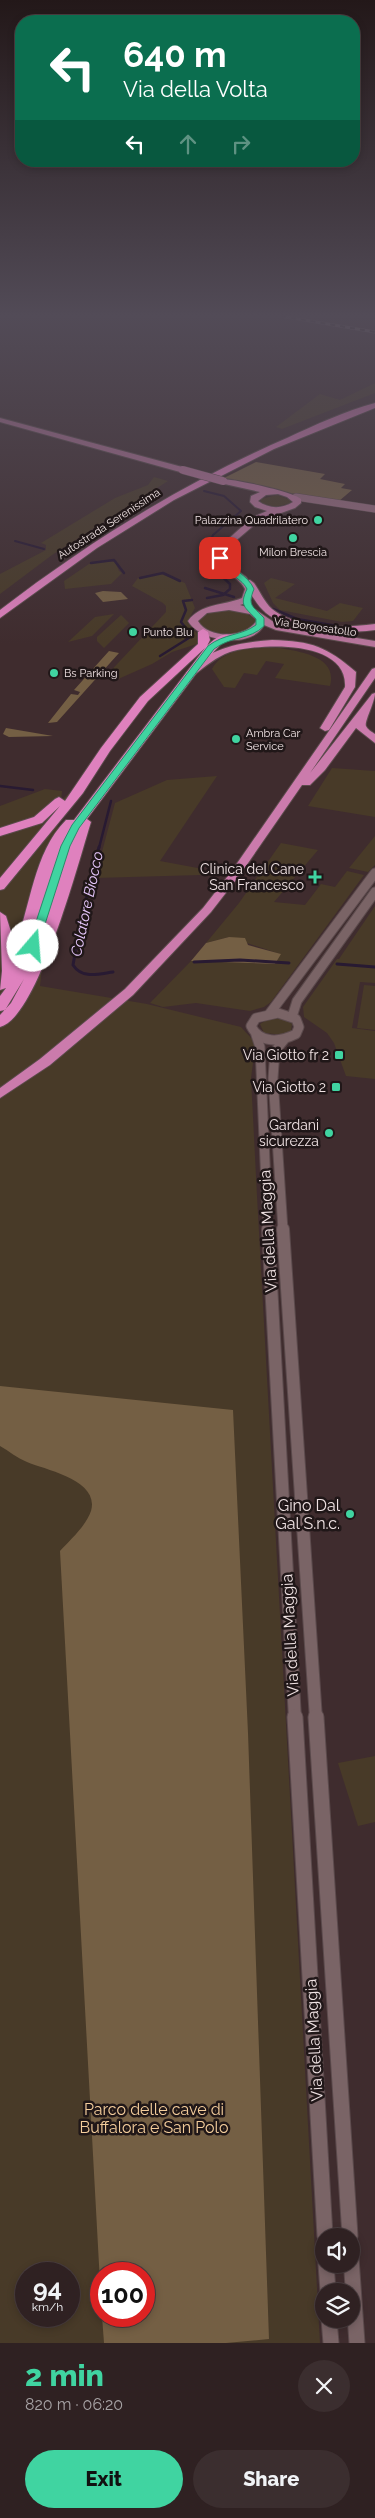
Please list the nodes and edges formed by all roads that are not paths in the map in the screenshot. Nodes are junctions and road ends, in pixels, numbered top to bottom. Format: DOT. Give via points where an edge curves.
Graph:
graph roads {
  1 [pos="18,425"];
  2 [pos="307,425"];
  3 [pos="326,425"];
  4 [pos="219,483"];
  5 [pos="274,492"];
  6 [pos="296,498"];
  7 [pos="256,503"];
  8 [pos="351,506"];
  9 [pos="289,508"];
  10 [pos="375,508"];
  11 [pos="279,509"];
  12 [pos="256,519"];
  13 [pos="48,566"];
  14 [pos="247,582"];
  15 [pos="14,592"];
  16 [pos="246,600"];
  17 [pos="0,602"];
  18 [pos="224,607"];
  19 [pos="252,612"];
  20 [pos="0,615"];
  21 [pos="261,621"];
  22 [pos="375,627"];
  23 [pos="203,632"];
  24 [pos="251,633"];
  25 [pos="286,633"];
  26 [pos="311,633"];
  27 [pos="375,633"];
  28 [pos="229,637"];
  29 [pos="375,646"];
  30 [pos="375,671"];
  31 [pos="191,673"];
  32 [pos="351,680"];
  33 [pos="375,682"];
  34 [pos="375,696"];
  35 [pos="375,740"];
  36 [pos="105,750"];
  37 [pos="316,765"];
  38 [pos="86,813"];
  39 [pos="0,832"];
  40 [pos="375,873"];
  41 [pos="2,884"];
  42 [pos="375,892"];
  43 [pos="0,916"];
  44 [pos="8,972"];
  45 [pos="0,986"];
  46 [pos="0,1007"];
  47 [pos="270,1013"];
  48 [pos="292,1017"];
  49 [pos="0,1023"];
  50 [pos="256,1035"];
  51 [pos="284,1040"];
  52 [pos="0,1094"];
  53 [pos="0,1105"];
  54 [pos="325,2228"];
  55 [pos="349,2228"];
  56 [pos="352,2273"];
  57 [pos="330,2328"];
  58 [pos="331,2343"];
  59 [pos="357,2343"];
  1 -- 4 [label="main road"];
  2 -- 13 [label="highway, Autostrada Serenissima" via="203,473 127,514"];
  3 -- 20 [label="highway, Autostrada Serenissima" via="253,456 172,498 91,547"];
  4 -- 5 [label="main road"];
  4 -- 7 [label="main road" via="243,493"];
  5 -- 6 [label="main road"];
  5 -- 7 [label="main road" via="260,495"];
  6 -- 8 [label="main road"];
  6 -- 9 [label="main road" via="297,503"];
  7 -- 11 [label="main road"];
  7 -- 12 [label="main road"];
  8 -- 9 [label="main road"];
  8 -- 10 [label="main road"];
  9 -- 11 [label="main road"];
  11 -- 12 [label="main road"];
  12 -- 14 [label="main road" via="226,543 220,555 227,568"];
  14 -- 16 [label="main road" via="250,589"];
  14 -- 22 [label="highway" via="267,610 284,620 336,629"];
  15 -- 17 [label="highway"];
  16 -- 18 [label="main road"];
  16 -- 19 [label="main road"];
  18 -- 19 [label="main road"];
  18 -- 23 [label="main road" via="206,610 196,616 193,623"];
  19 -- 21 [label="main road"];
  21 -- 24 [label="main road"];
  21 -- 26 [label="main road, Via Borgosatollo"];
  23 -- 28 [label="main road"];
  23 -- 36 [label="highway" via="203,645 144,699"];
  24 -- 25 [label="main road, Via Borgosatollo"];
  24 -- 28 [label="main road, Via Borgosatollo"];
  25 -- 29 [label="main road, Via Borgosatollo"];
  25 -- 32 [label="highway" via="339,657 350,668"];
  26 -- 27 [label="highway" via="348,636"];
  26 -- 29 [label="main road, Via Borgosatollo"];
  28 -- 31 [label="highway" via="211,648"];
  30 -- 37 [label="highway"];
  31 -- 32 [label="highway" via="226,650 250,644 282,643 330,654 345,667"];
  31 -- 38 [label="highway"];
  32 -- 37 [label="highway" via="313,750 311,755"];
  33 -- 37 [label="highway"];
  34 -- 35 [label="highway" via="360,722 363,731"];
  34 -- 37 [label="highway"];
  36 -- 39 [label="highway" via="46,814 24,826"];
  36 -- 41 [label="highway" via="79,791"];
  37 -- 52 [label="highway" via="219,894 154,968 90,1025"];
  37 -- 53 [label="highway" via="233,889 188,944 98,1030"];
  38 -- 44 [label="highway" via="65,826 54,844 22,942"];
  38 -- 46 [label="highway" via="66,846 24,969"];
  38 -- 49 [label="highway" via="84,829 39,964 17,1005"];
  40 -- 47 [label="street"];
  42 -- 48 [label="street" via="297,1001"];
  43 -- 44 [label="highway" via="7,938"];
  44 -- 45 [label="highway"];
  47 -- 48 [label="street"];
  47 -- 50 [label="street" via="252,1022"];
  48 -- 51 [label="street, Via della Maggia" via="298,1022 298,1031"];
  50 -- 51 [label="street" via="269,1040"];
  50 -- 54 [label="street, Via della Maggia" via="260,1047"];
  51 -- 55 [label="street, Via della Maggia" via="275,1051 273,1078"];
  56 -- 59 [label="street"];
  57 -- 58 [label="street"];
}
